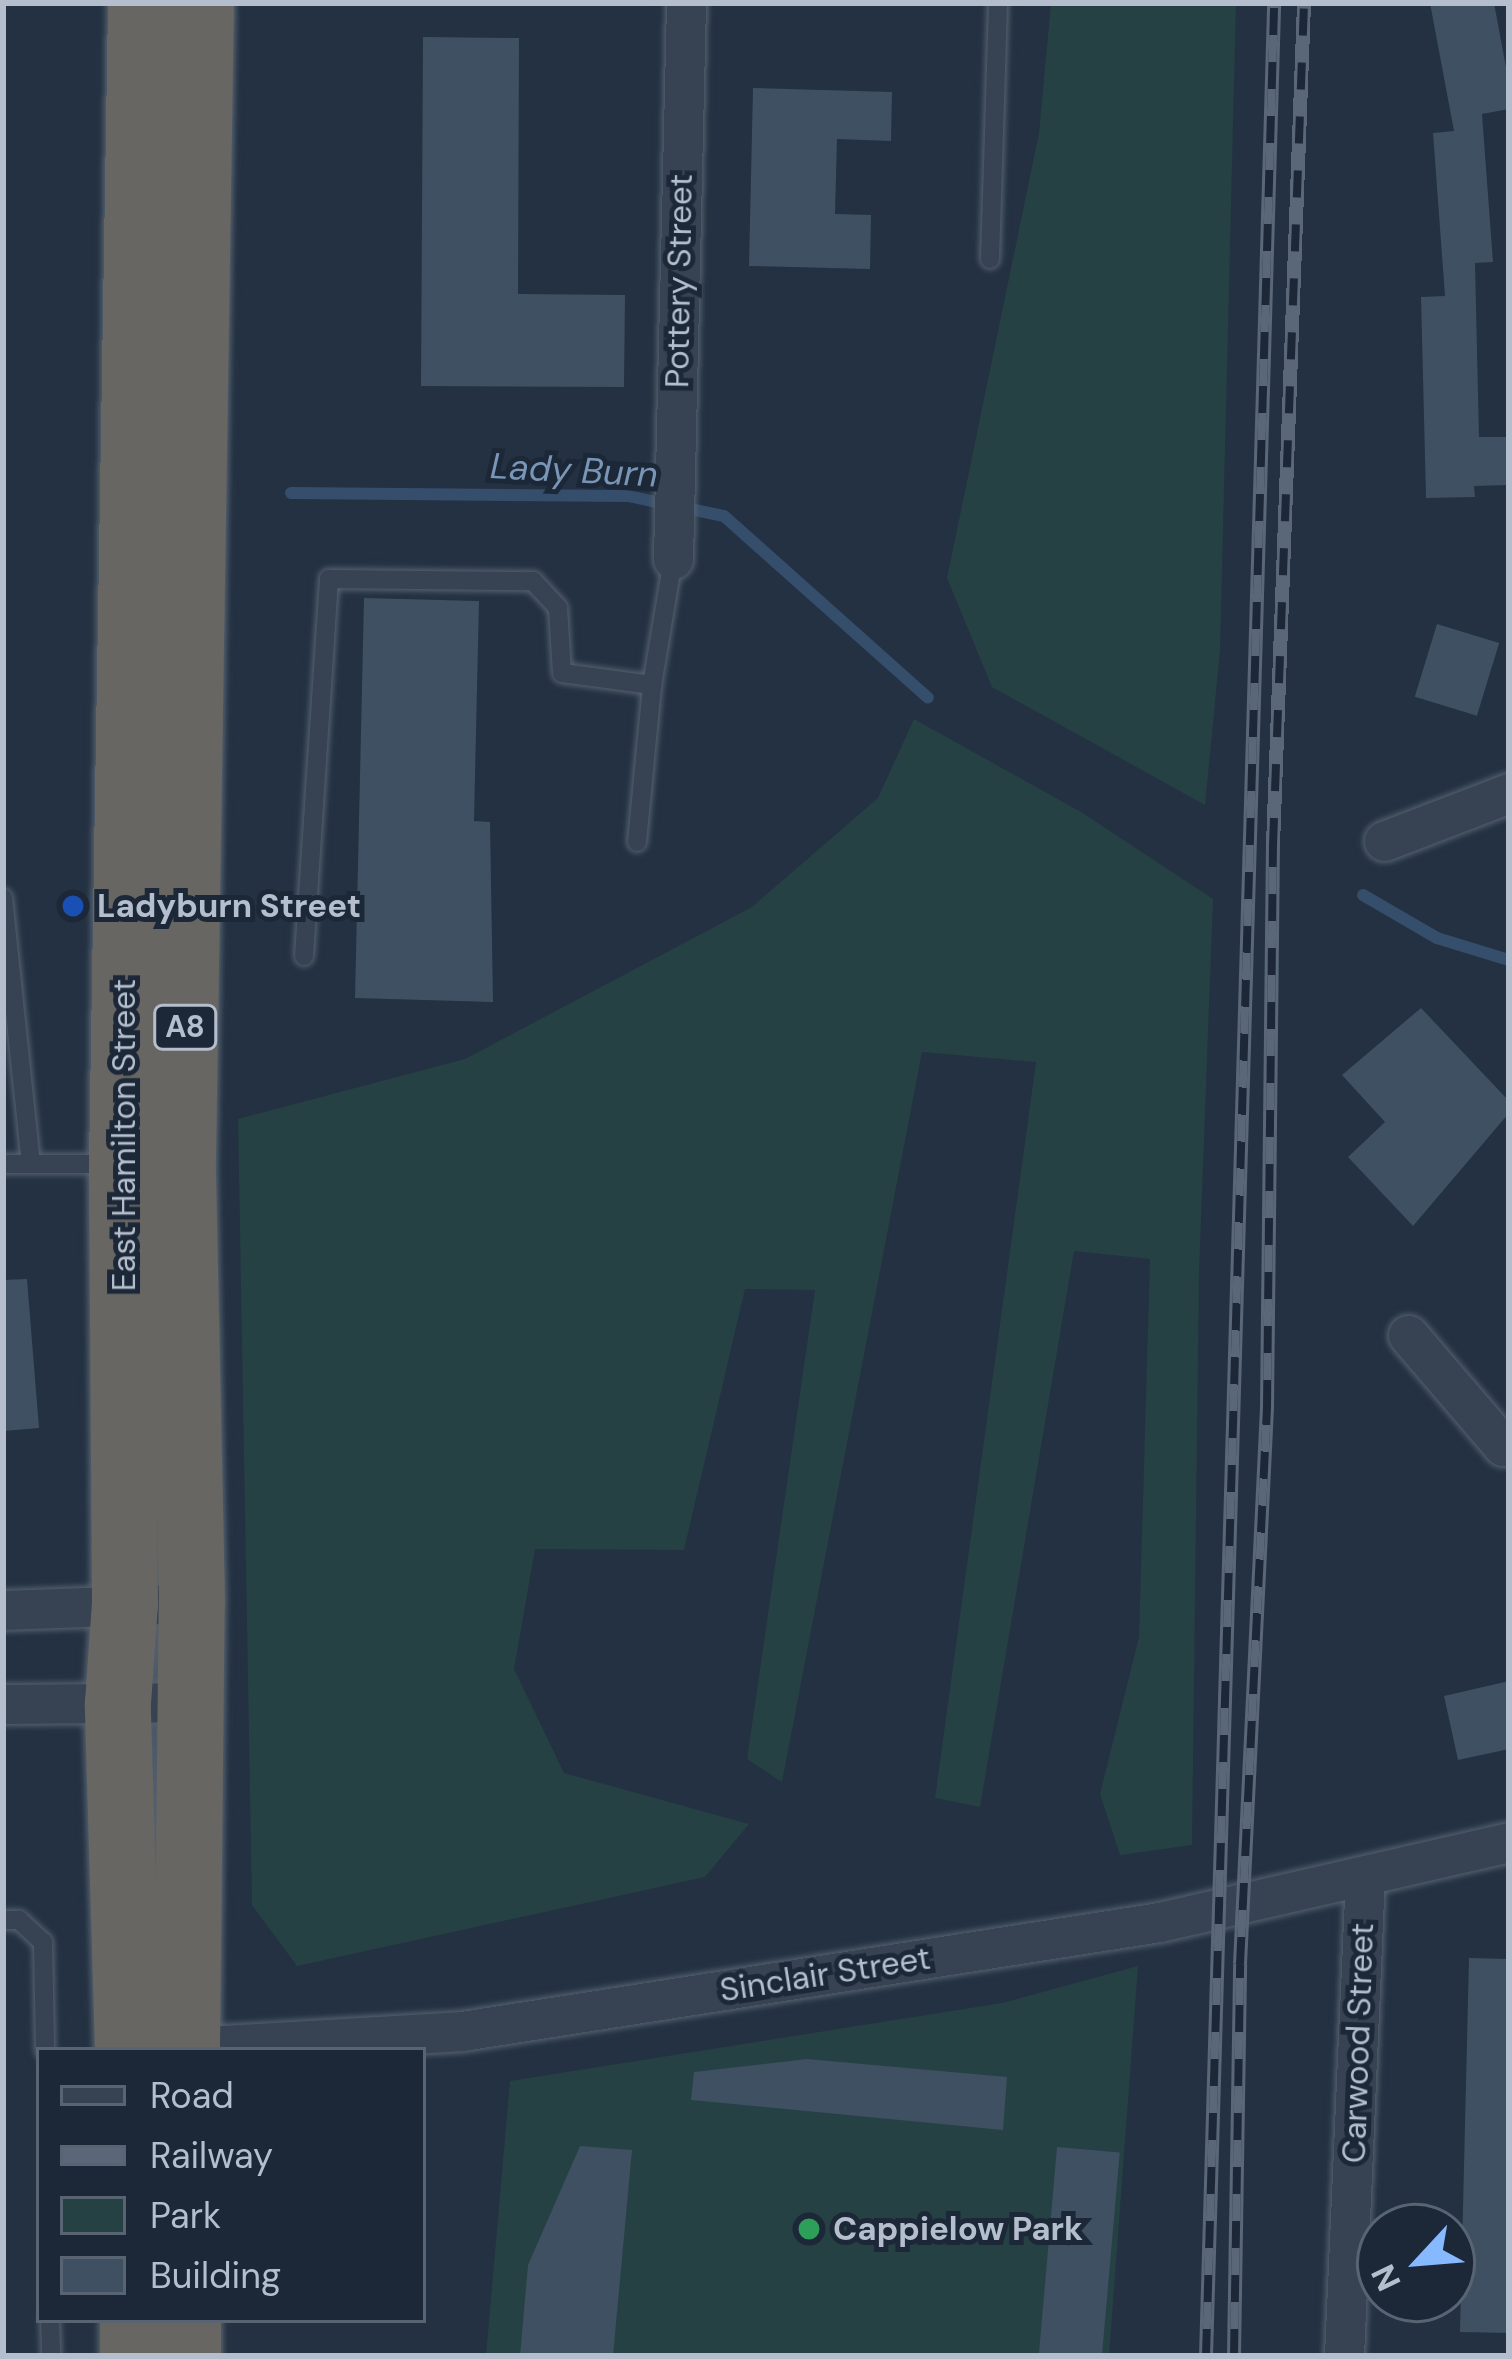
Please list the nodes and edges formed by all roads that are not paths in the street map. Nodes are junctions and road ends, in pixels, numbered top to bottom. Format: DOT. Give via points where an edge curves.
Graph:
graph roads {
  1 [pos="141,3"];
  2 [pos="201,3"];
  3 [pos="686,3"];
  4 [pos="998,3"];
  5 [pos="990,260"];
  6 [pos="674,559"];
  7 [pos="652,685"];
  8 [pos="1509,757"];
  9 [pos="1504,795"];
  10 [pos="1384,841"];
  11 [pos="637,842"];
  12 [pos="3,898"];
  13 [pos="304,956"];
  14 [pos="152,1162"];
  15 [pos="3,1164"];
  16 [pos="31,1164"];
  17 [pos="1408,1335"];
  18 [pos="1509,1442"];
  19 [pos="192,1603"];
  20 [pos="125,1604"];
  21 [pos="3,1610"];
  22 [pos="185,1702"];
  23 [pos="118,1703"];
  24 [pos="3,1705"];
  25 [pos="1509,1842"];
  26 [pos="1365,1875"];
  27 [pos="3,1920"];
  28 [pos="45,2047"];
  29 [pos="158,2047"];
  30 [pos="158,2047"];
  31 [pos="192,2047"];
  32 [pos="50,2323"];
  33 [pos="133,2323"];
  34 [pos="188,2323"];
  35 [pos="51,2356"];
  36 [pos="133,2356"];
  37 [pos="188,2356"];
  38 [pos="1344,2356"];
  1 -- 14 [label="highway, East Hamilton Street / A8"];
  2 -- 14 [label="highway, East Hamilton Street / A8"];
  3 -- 6 [label="street, Pottery Street"];
  4 -- 5 [label="lane"];
  6 -- 7 [label="lane"];
  7 -- 11 [label="lane"];
  7 -- 13 [label="lane" via="562,674 558,608 533,581 329,579"];
  8 -- 9 [label="street"];
  9 -- 10 [label="street"];
  12 -- 16 [label="lane"];
  14 -- 16 [label="lane"];
  14 -- 19 [label="highway, East Hamilton Street / A8"];
  14 -- 20 [label="highway, East Hamilton Street / A8"];
  15 -- 16 [label="lane"];
  17 -- 18 [label="street" via="1503,1447"];
  19 -- 20 [label="street"];
  19 -- 22 [label="highway, East Hamilton Street / A8"];
  20 -- 21 [label="street"];
  20 -- 23 [label="highway, East Hamilton Street / A8"];
  22 -- 23 [label="street"];
  22 -- 29 [label="highway, East Hamilton Street / A8"];
  23 -- 24 [label="street"];
  23 -- 30 [label="highway, East Hamilton Street / A8"];
  25 -- 26 [label="street, Sinclair Street"];
  26 -- 31 [label="street, Sinclair Street" via="1160,1922 461,2031"];
  26 -- 38 [label="street, Carwood Street"];
  27 -- 28 [label="lane" via="19,1920 43,1942"];
  32 -- 35 [label="lane"];
  33 -- 36 [label="highway"];
  34 -- 37 [label="highway"];
}
